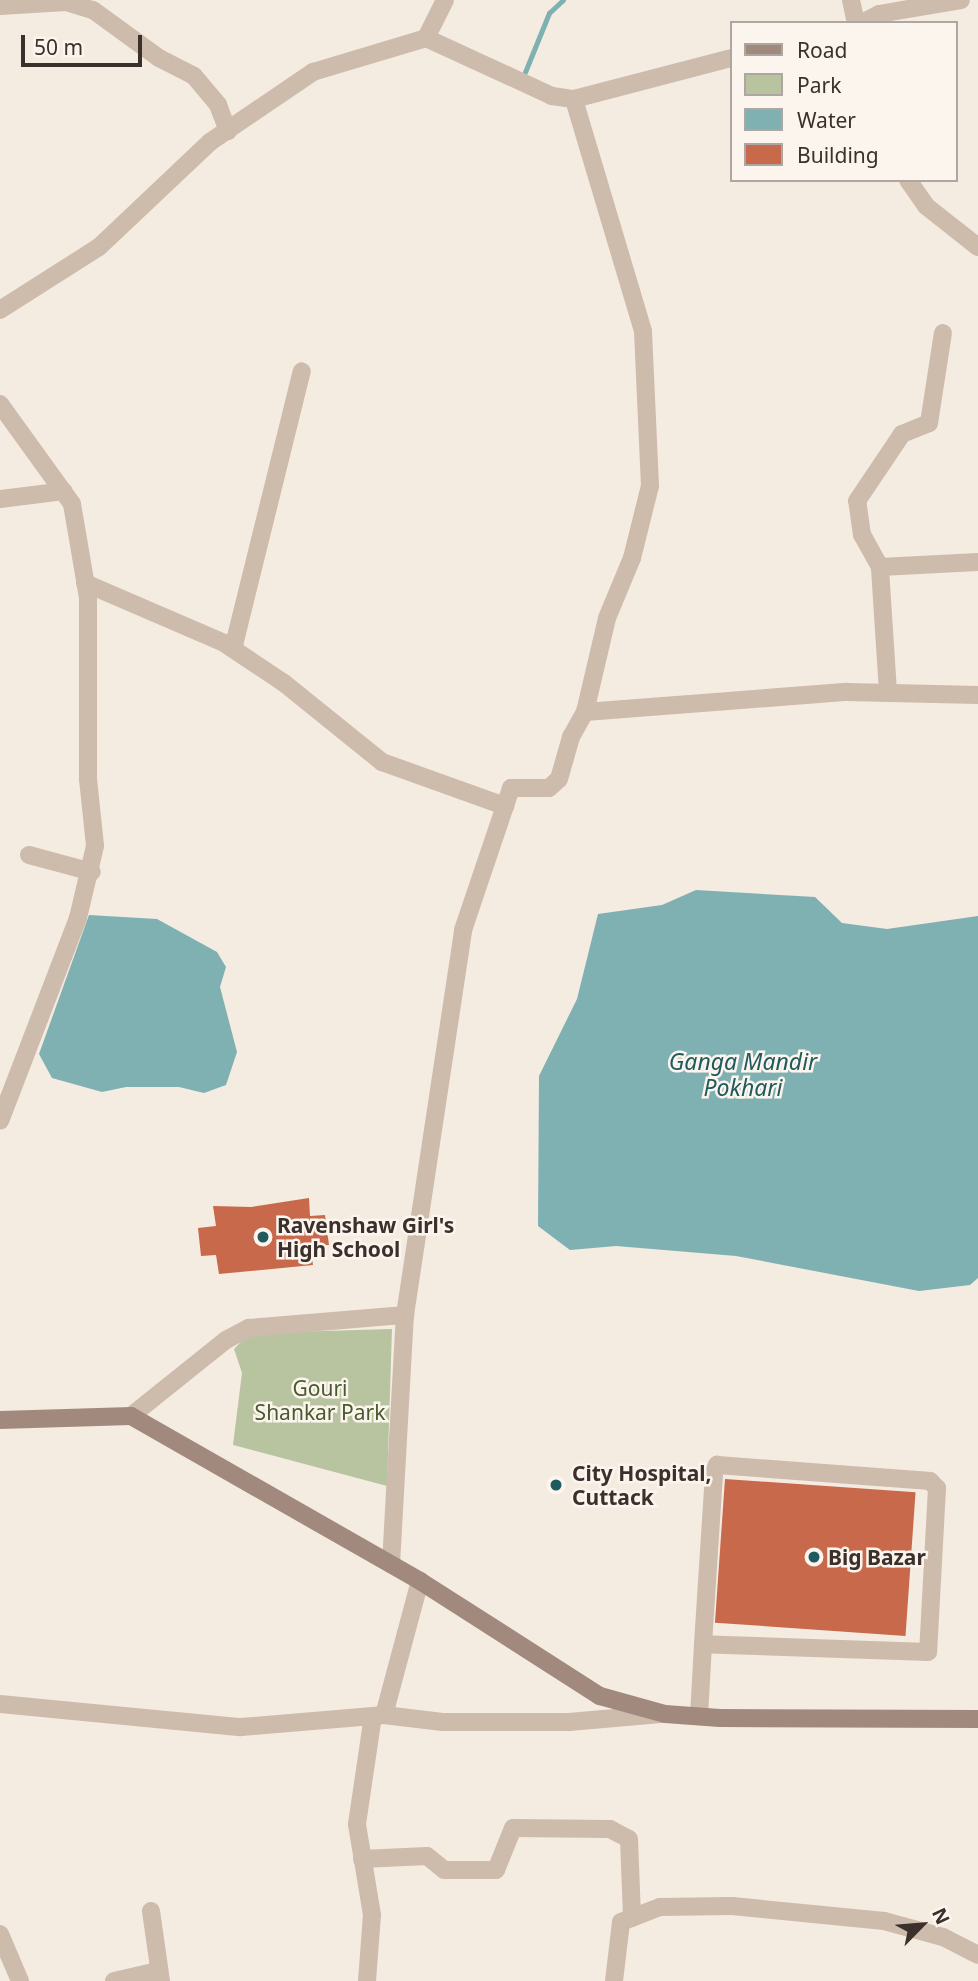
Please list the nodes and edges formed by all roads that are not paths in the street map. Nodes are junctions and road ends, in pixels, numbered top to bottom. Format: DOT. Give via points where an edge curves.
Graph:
graph roads {
  1 [pos="445,0"];
  2 [pos="851,0"];
  3 [pos="961,0"];
  4 [pos="0,6"];
  5 [pos="856,21"];
  6 [pos="866,21"];
  7 [pos="426,38"];
  8 [pos="730,58"];
  9 [pos="574,99"];
  10 [pos="228,131"];
  11 [pos="909,182"];
  12 [pos="978,247"];
  13 [pos="0,310"];
  14 [pos="943,333"];
  15 [pos="302,371"];
  16 [pos="0,404"];
  17 [pos="64,491"];
  18 [pos="0,499"];
  19 [pos="978,562"];
  20 [pos="880,567"];
  21 [pos="85,583"];
  22 [pos="233,649"];
  23 [pos="888,692"];
  24 [pos="978,695"];
  25 [pos="585,712"];
  26 [pos="505,806"];
  27 [pos="29,855"];
  28 [pos="92,872"];
  29 [pos="0,1121"];
  30 [pos="405,1315"];
  31 [pos="131,1416"];
  32 [pos="0,1420"];
  33 [pos="391,1564"];
  34 [pos="420,1580"];
  35 [pos="703,1644"];
  36 [pos="0,1704"];
  37 [pos="665,1714"];
  38 [pos="379,1716"];
  39 [pos="699,1716"];
  40 [pos="978,1719"];
  41 [pos="362,1858"];
  42 [pos="151,1912"];
  43 [pos="632,1918"];
  44 [pos="0,1934"];
  45 [pos="978,1955"];
  46 [pos="159,1976"];
  47 [pos="20,1981"];
  48 [pos="114,1981"];
  49 [pos="366,1981"];
  50 [pos="614,1981"];
  1 -- 7 [label="street"];
  2 -- 5 [label="street"];
  3 -- 6 [label="street" via="879,14"];
  4 -- 10 [label="street" via="66,2 93,10 159,58 194,76 218,105"];
  7 -- 9 [label="street" via="552,96"];
  7 -- 10 [label="street" via="313,72"];
  8 -- 9 [label="street"];
  9 -- 25 [label="street" via="643,331 650,486 632,558 607,618"];
  10 -- 13 [label="street" via="99,247"];
  11 -- 12 [label="street" via="926,206"];
  14 -- 20 [label="street" via="929,423 902,434 857,501 862,535"];
  15 -- 22 [label="street"];
  16 -- 17 [label="street"];
  17 -- 18 [label="street"];
  17 -- 21 [label="street" via="72,504"];
  19 -- 20 [label="street"];
  20 -- 23 [label="street"];
  21 -- 22 [label="street"];
  21 -- 28 [label="street" via="88,779 95,846"];
  22 -- 26 [label="street" via="284,683 382,762"];
  23 -- 24 [label="street"];
  23 -- 25 [label="street"];
  25 -- 26 [label="street" via="571,737 559,779 550,788 512,788"];
  26 -- 30 [label="street" via="463,930"];
  27 -- 28 [label="street"];
  28 -- 29 [label="street"];
  30 -- 31 [label="street" via="249,1328 226,1340"];
  30 -- 33 [label="street"];
  31 -- 32 [label="main road"];
  31 -- 33 [label="main road"];
  33 -- 34 [label="main road"];
  34 -- 37 [label="main road" via="600,1696"];
  34 -- 38 [label="street"];
  35 -- 35 [label="street" via="717,1465 930,1481 937,1488 928,1652"];
  35 -- 39 [label="street"];
  36 -- 38 [label="street" via="241,1727"];
  37 -- 38 [label="street" via="443,1723"];
  37 -- 39 [label="main road"];
  38 -- 41 [label="street" via="357,1824"];
  39 -- 40 [label="main road"];
  41 -- 43 [label="street" via="427,1856 444,1870 496,1870 513,1828 610,1829 629,1839"];
  41 -- 49 [label="street" via="372,1915"];
  42 -- 46 [label="street"];
  43 -- 45 [label="street" via="660,1907 732,1906 884,1922 943,1937"];
  43 -- 50 [label="street" via="621,1922"];
  44 -- 47 [label="street"];
  46 -- 48 [label="street"];
}
